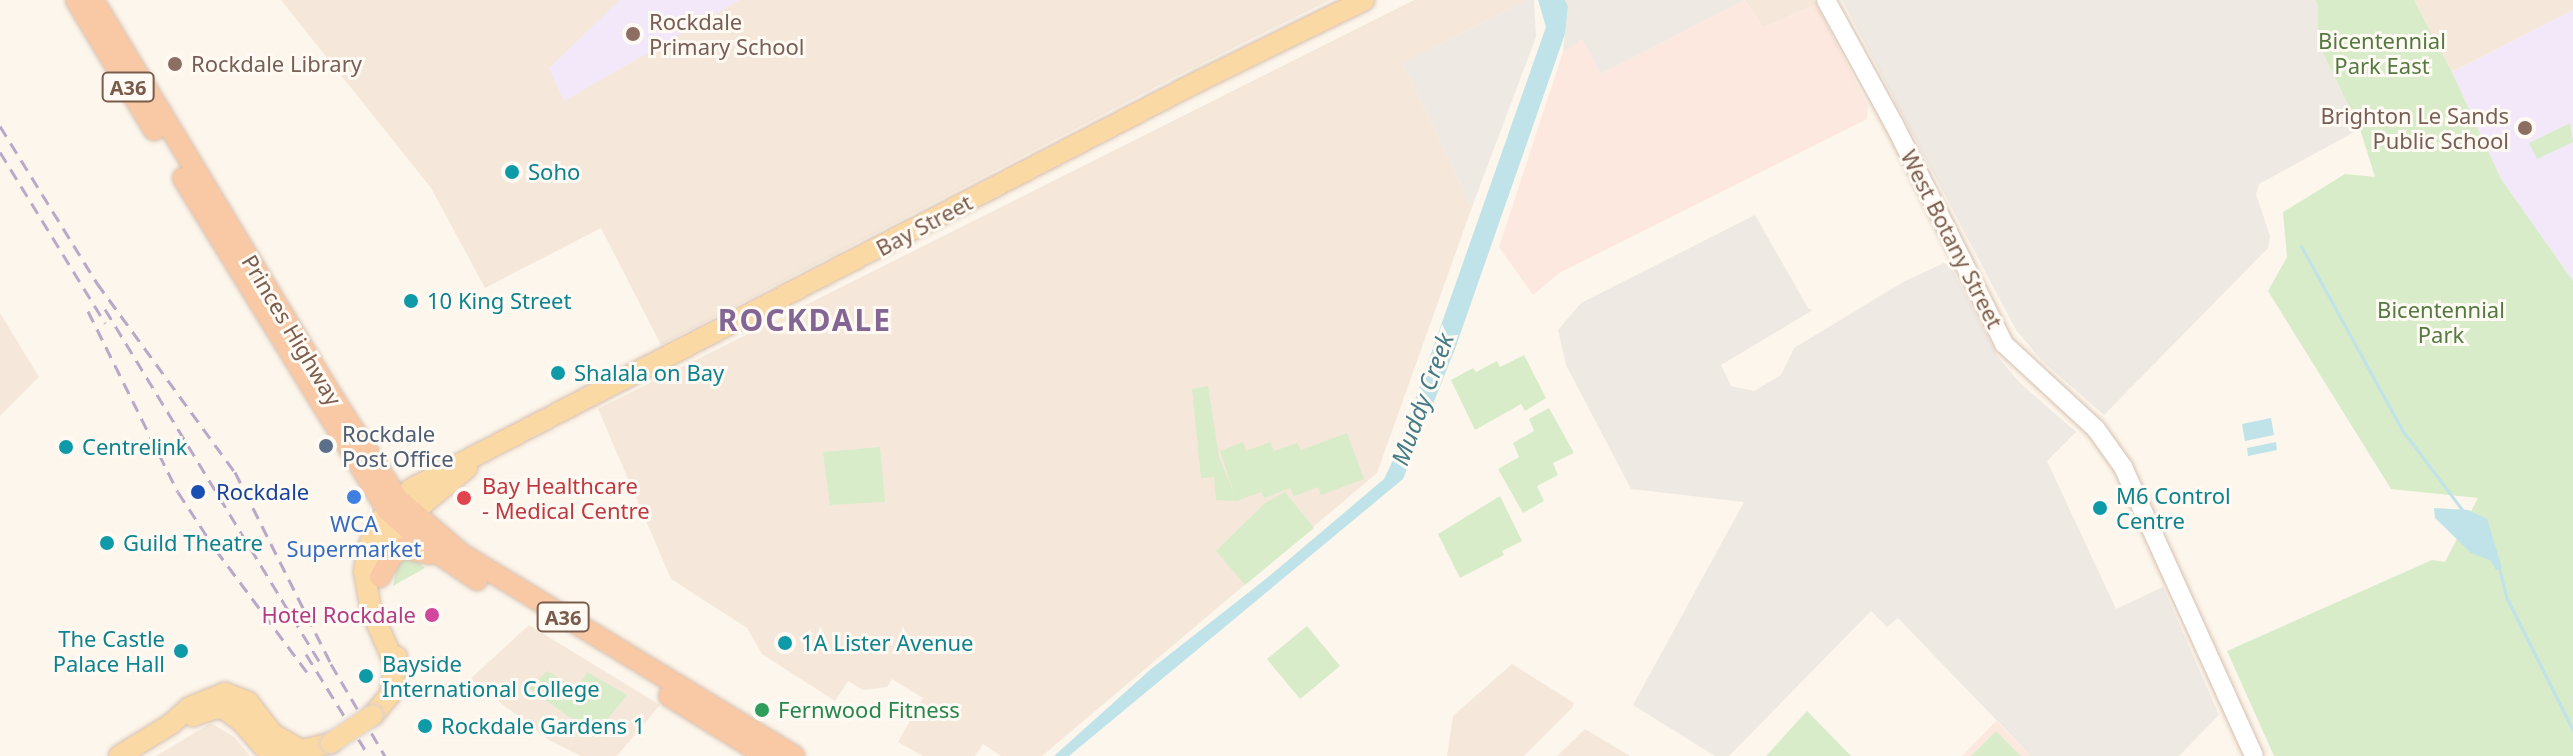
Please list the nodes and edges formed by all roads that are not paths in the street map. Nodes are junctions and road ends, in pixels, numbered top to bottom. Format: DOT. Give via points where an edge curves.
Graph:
graph roads {
  1 [pos="76,0"];
  2 [pos="93,0"];
  3 [pos="1364,0"];
  4 [pos="1826,0"];
  5 [pos="399,511"];
  6 [pos="451,564"];
  7 [pos="380,577"];
  8 [pos="397,669"];
  9 [pos="119,756"];
  10 [pos="766,756"];
  11 [pos="794,756"];
  12 [pos="2254,756"];
  1 -- 5 [label="highway, Princes Highway / A36" via="286,349"];
  2 -- 5 [label="highway, Princes Highway / A36"];
  3 -- 5 [label="main road, Bay Street" via="486,453"];
  4 -- 12 [label="main road, West Botany Street" via="2004,344 2096,429 2123,467"];
  5 -- 6 [label="highway, Princes Highway / A36"];
  5 -- 7 [label="main road"];
  5 -- 8 [label="main road" via="368,548 365,580 371,610"];
  5 -- 11 [label="highway, Princes Highway / A36"];
  6 -- 7 [label="highway" via="408,547 395,553"];
  6 -- 10 [label="highway, Princes Highway / A36"];
  7 -- 8 [label="main road"];
  8 -- 9 [label="main road, bridge" via="390,695 373,715 331,743 301,750 273,734 248,702 229,702 216,695"];
}
